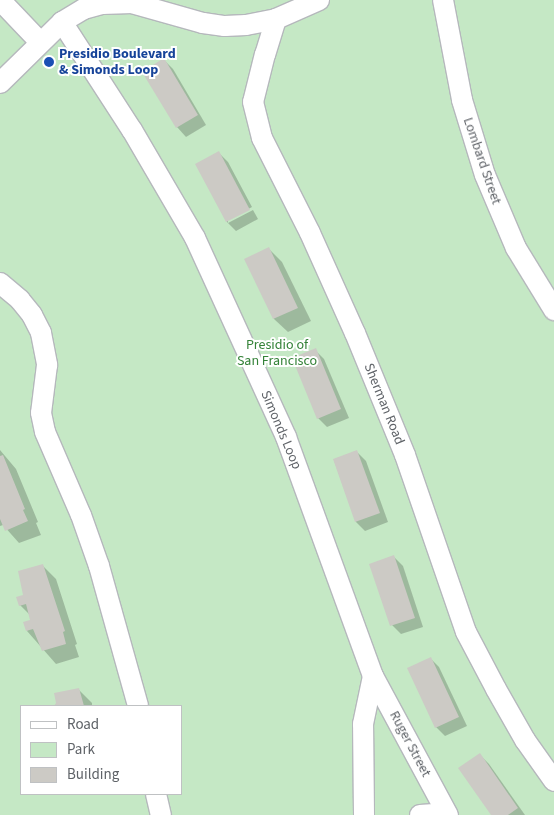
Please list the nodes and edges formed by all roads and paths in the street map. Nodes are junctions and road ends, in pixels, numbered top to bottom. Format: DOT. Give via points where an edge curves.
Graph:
graph roads {
  1 [pos="319,0"];
  2 [pos="443,0"];
  3 [pos="2,4"];
  4 [pos="276,19"];
  5 [pos="62,22"];
  6 [pos="40,42"];
  7 [pos="0,82"];
  8 [pos="0,283"];
  9 [pos="554,310"];
  10 [pos="373,676"];
  11 [pos="138,705"];
  12 [pos="554,781"];
  13 [pos="156,795"];
  14 [pos="447,814"];
  15 [pos="161,815"];
  16 [pos="364,815"];
  17 [pos="420,815"];
  1 -- 4 [label="street"];
  2 -- 9 [label="street, Lombard Street" via="462,100 485,175 516,248"];
  3 -- 6 [label="street"];
  4 -- 5 [label="street" via="225,26 117,2 89,7"];
  4 -- 12 [label="street, Sherman Road" via="253,102 262,138 310,232 355,333 405,455 466,632 525,740"];
  5 -- 6 [label="street"];
  5 -- 10 [label="street, Simonds Loop" via="132,130 194,238 286,437"];
  6 -- 7 [label="street"];
  8 -- 11 [label="street" via="20,300 41,333 47,365 41,413 45,432 99,566"];
  10 -- 14 [label="street, Ruger Street"];
  10 -- 16 [label="street" via="363,724"];
  13 -- 15 [label="street"];
  14 -- 17 [label="street, Ruger Street"];
}
